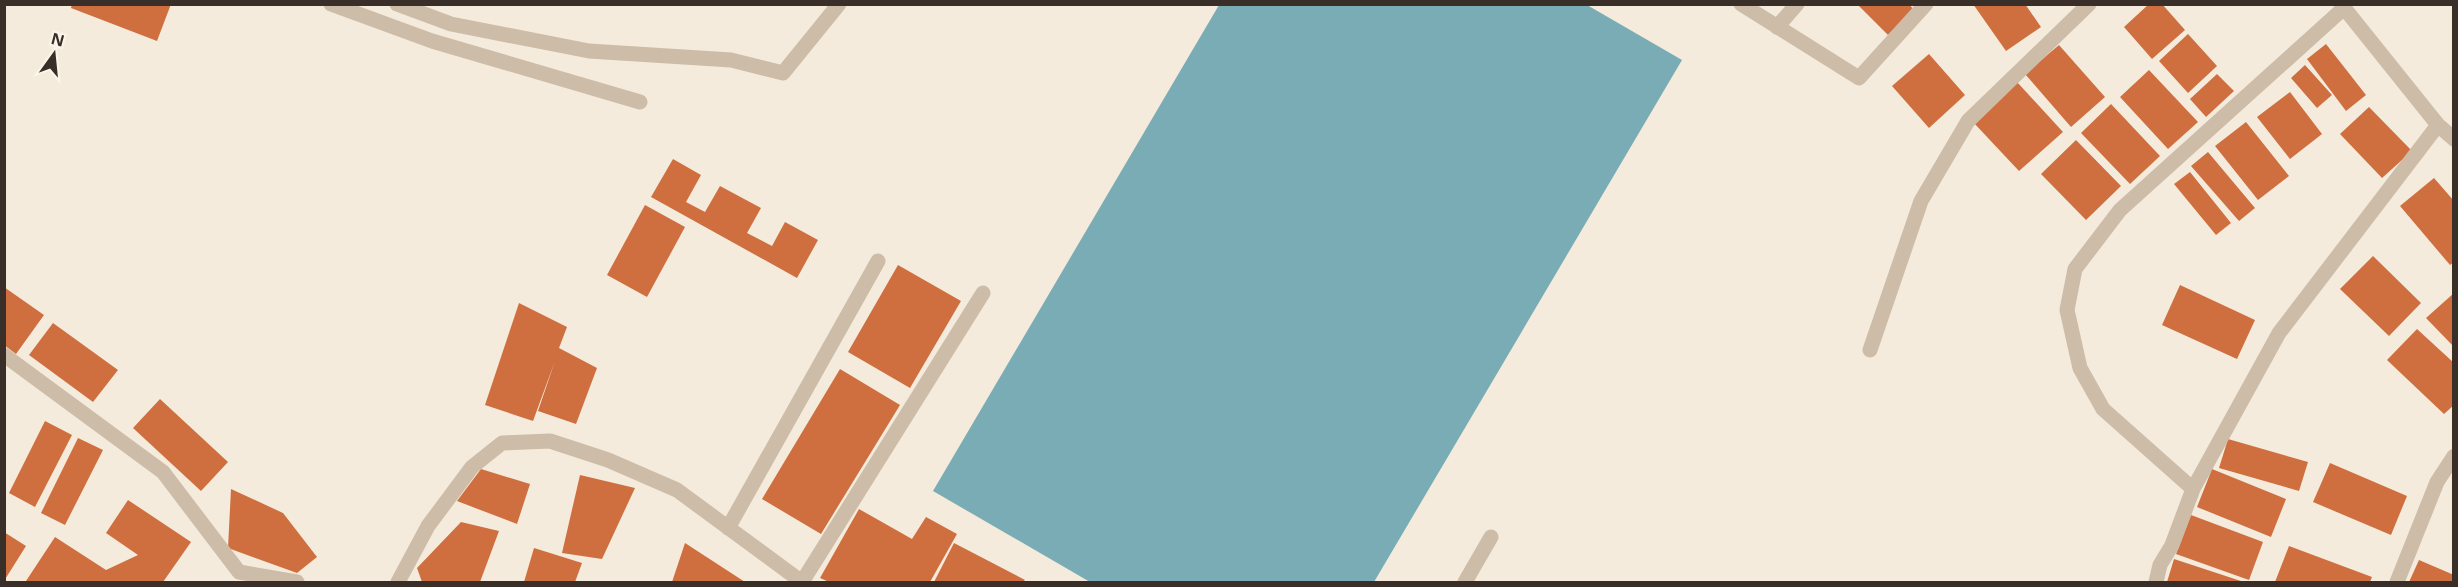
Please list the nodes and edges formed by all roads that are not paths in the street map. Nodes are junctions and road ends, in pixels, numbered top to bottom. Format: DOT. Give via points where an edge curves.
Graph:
graph roads {
  1 [pos="331,4"];
  2 [pos="397,4"];
  3 [pos="839,4"];
  4 [pos="1741,4"];
  5 [pos="1797,4"];
  6 [pos="1926,4"];
  7 [pos="2089,4"];
  8 [pos="2342,6"];
  9 [pos="1778,27"];
  10 [pos="640,102"];
  11 [pos="2438,125"];
  12 [pos="2454,139"];
  13 [pos="878,261"];
  14 [pos="983,293"];
  15 [pos="1870,350"];
  16 [pos="4,355"];
  17 [pos="2454,456"];
  18 [pos="2193,489"];
  19 [pos="728,528"];
  20 [pos="1491,537"];
  21 [pos="297,582"];
  22 [pos="398,582"];
  23 [pos="802,582"];
  24 [pos="1465,582"];
  25 [pos="2156,582"];
  26 [pos="2397,582"];
  1 -- 10 [label="street" via="432,41"];
  2 -- 3 [label="street" via="451,24 589,51 731,60 783,73"];
  4 -- 9 [label="street"];
  5 -- 9 [label="street"];
  6 -- 9 [label="street" via="1858,78"];
  7 -- 15 [label="street" via="1968,121 1921,201"];
  8 -- 11 [label="street"];
  8 -- 18 [label="street" via="2120,210 2075,269 2067,310 2080,368 2103,409"];
  11 -- 12 [label="street"];
  11 -- 18 [label="street" via="2279,333"];
  13 -- 19 [label="street"];
  14 -- 23 [label="street"];
  16 -- 21 [label="street" via="163,472 238,572"];
  17 -- 26 [label="street" via="2437,482"];
  18 -- 25 [label="street"];
  19 -- 22 [label="street" via="677,490 608,460 550,441 502,443 472,467 428,526"];
  19 -- 23 [label="street"];
  20 -- 24 [label="street"];
}
